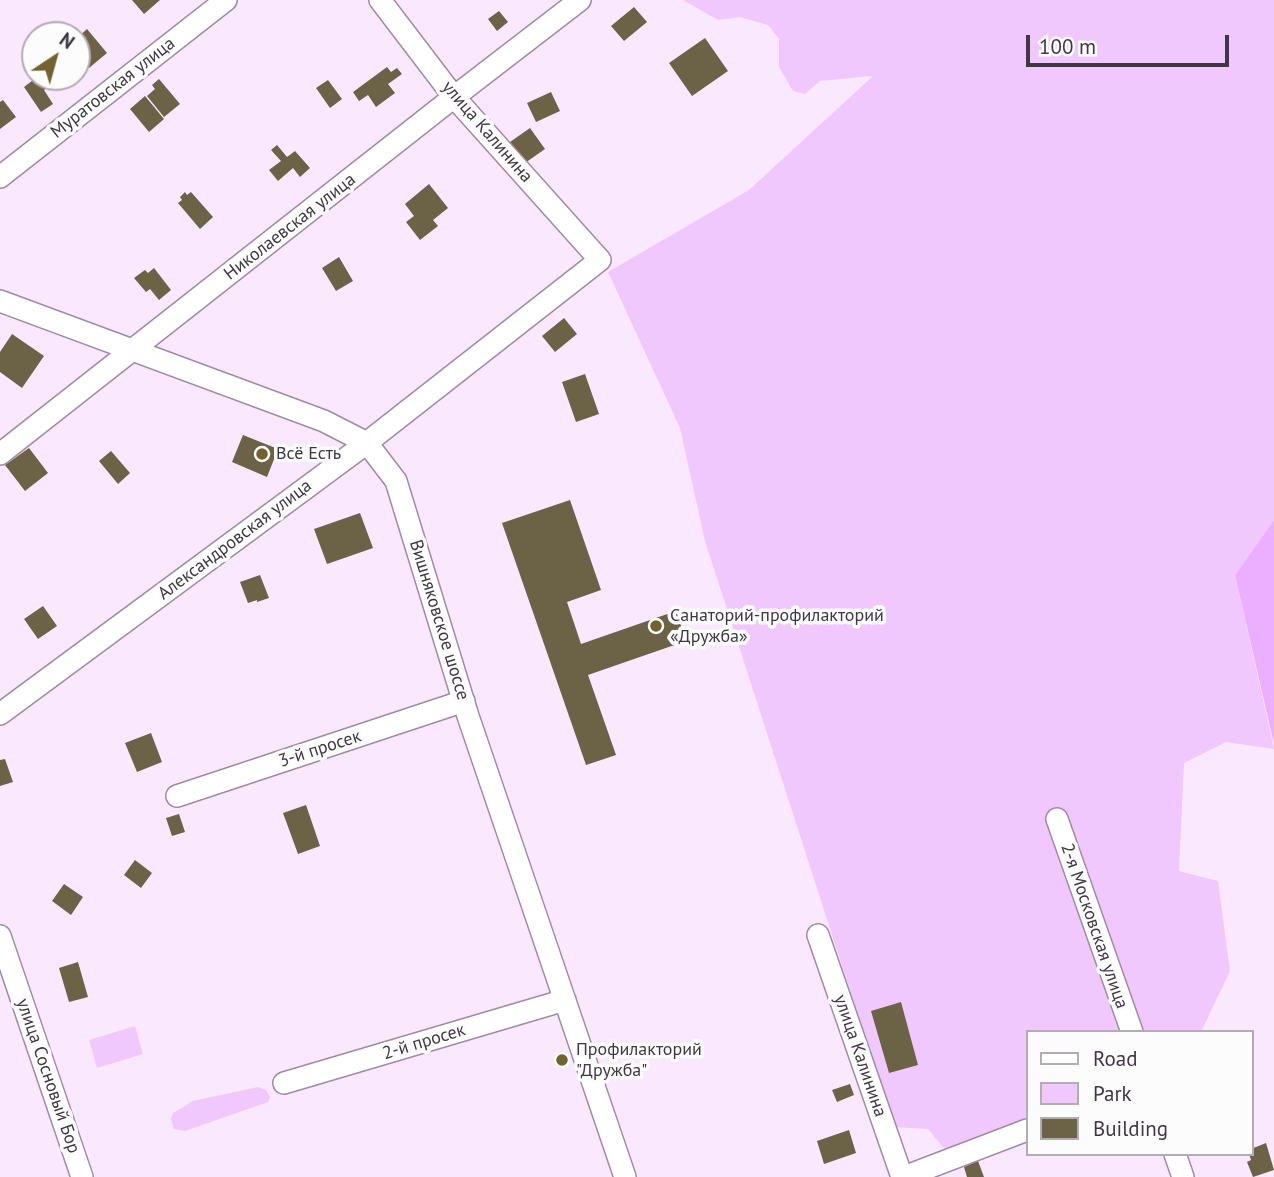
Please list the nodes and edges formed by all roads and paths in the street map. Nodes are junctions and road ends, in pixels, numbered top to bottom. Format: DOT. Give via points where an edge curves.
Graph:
graph roads {
  1 [pos="226,0"];
  2 [pos="380,0"];
  3 [pos="580,0"];
  4 [pos="454,97"];
  5 [pos="0,177"];
  6 [pos="600,260"];
  7 [pos="0,301"];
  8 [pos="133,350"];
  9 [pos="367,443"];
  10 [pos="0,454"];
  11 [pos="464,701"];
  12 [pos="0,714"];
  13 [pos="177,796"];
  14 [pos="1057,819"];
  15 [pos="818,935"];
  16 [pos="0,936"];
  17 [pos="565,1000"];
  18 [pos="1131,1030"];
  19 [pos="284,1083"];
  20 [pos="1026,1130"];
  21 [pos="1176,1156"];
  22 [pos="82,1177"];
  23 [pos="625,1177"];
  24 [pos="903,1177"];
  25 [pos="1183,1177"];
  1 -- 5 [label="street, Муратовская улица"];
  2 -- 4 [label="street, улица Калинина"];
  3 -- 4 [label="street, Николаевская улица"];
  4 -- 6 [label="street, улица Калинина"];
  4 -- 8 [label="street, Николаевская улица"];
  6 -- 9 [label="street, Александровская улица"];
  7 -- 8 [label="street, Вишняковское шоссе"];
  8 -- 9 [label="street, Вишняковское шоссе" via="324,421"];
  8 -- 10 [label="street, Николаевская улица"];
  9 -- 11 [label="street, Вишняковское шоссе" via="396,481"];
  9 -- 12 [label="street, Александровская улица"];
  11 -- 13 [label="street, 3-й просек"];
  11 -- 17 [label="street, Вишняковское шоссе"];
  14 -- 18 [label="street, 2-я Московская улица"];
  15 -- 24 [label="street, улица Калинина"];
  16 -- 22 [label="street, улица Сосновый Бор"];
  17 -- 19 [label="street, 2-й просек"];
  17 -- 23 [label="street, Вишняковское шоссе"];
  20 -- 24 [label="street"];
  21 -- 25 [label="street"];
}
